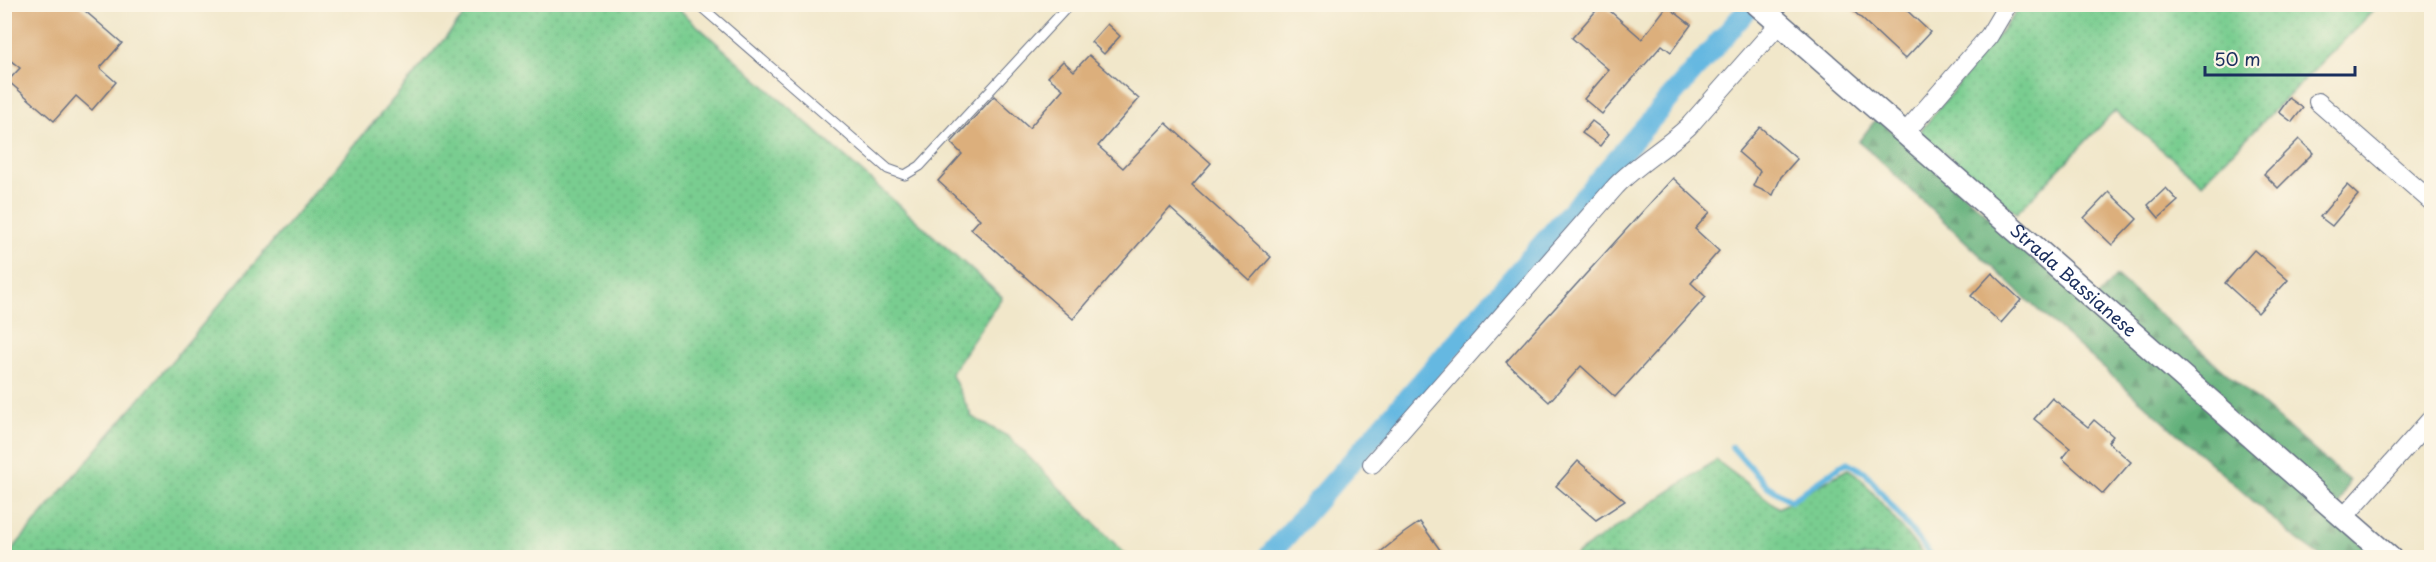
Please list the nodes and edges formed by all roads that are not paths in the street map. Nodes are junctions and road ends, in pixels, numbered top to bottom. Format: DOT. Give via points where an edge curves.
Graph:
graph roads {
  1 [pos="698,4"];
  2 [pos="1070,4"];
  3 [pos="1757,4"];
  4 [pos="2008,4"];
  5 [pos="1779,24"];
  6 [pos="2318,102"];
  7 [pos="1905,133"];
  8 [pos="2432,202"];
  9 [pos="2432,418"];
  10 [pos="1371,464"];
  11 [pos="2344,518"];
  12 [pos="2390,558"];
  1 -- 2 [label="lane" via="888,169 905,175 920,166"];
  3 -- 5 [label="street, Strada Bassianese"];
  4 -- 7 [label="street" via="1989,36"];
  5 -- 7 [label="street, Strada Bassianese"];
  5 -- 10 [label="street" via="1683,131 1616,186"];
  6 -- 8 [label="street"];
  7 -- 11 [label="street, Strada Bassianese"];
  9 -- 11 [label="street"];
  11 -- 12 [label="street, Strada Bassianese"];
}
